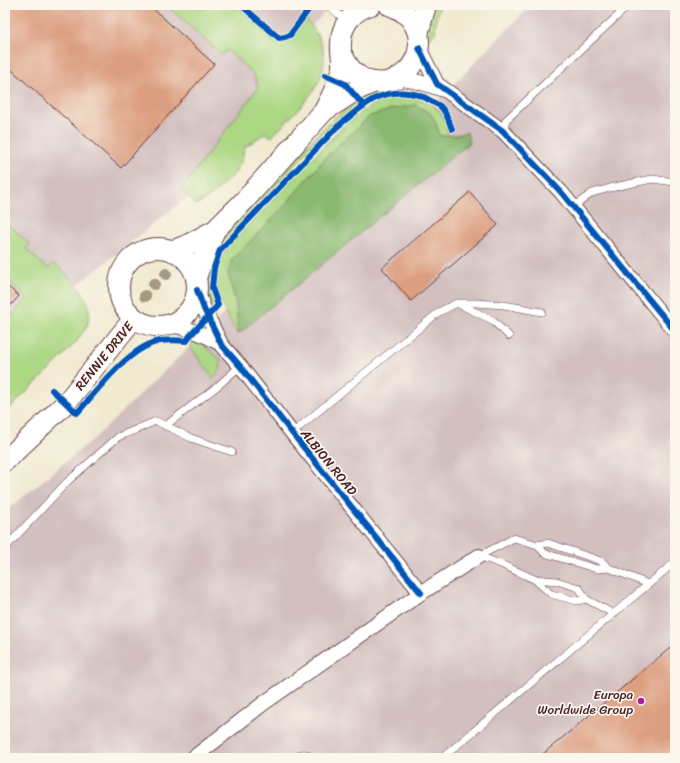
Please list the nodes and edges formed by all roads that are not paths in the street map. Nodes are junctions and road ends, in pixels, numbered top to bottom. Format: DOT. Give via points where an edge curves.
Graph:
graph roads {
  1 [pos="327,5"];
  2 [pos="371,5"];
  3 [pos="389,5"];
  4 [pos="426,5"];
  5 [pos="629,5"];
  6 [pos="347,21"];
  7 [pos="418,41"];
  8 [pos="343,56"];
  9 [pos="398,78"];
  10 [pos="376,82"];
  11 [pos="444,90"];
  12 [pos="324,111"];
  13 [pos="503,131"];
  14 [pos="675,182"];
  15 [pos="573,207"];
  16 [pos="215,230"];
  17 [pos="172,251"];
  18 [pos="197,284"];
  19 [pos="457,303"];
  20 [pos="542,312"];
  21 [pos="134,318"];
  22 [pos="168,325"];
  23 [pos="675,331"];
  24 [pos="509,336"];
  25 [pos="221,344"];
  26 [pos="240,366"];
  27 [pos="165,426"];
  28 [pos="292,433"];
  29 [pos="232,452"];
  30 [pos="5,461"];
  31 [pos="5,548"];
  32 [pos="479,556"];
  33 [pos="675,562"];
  34 [pos="534,579"];
  35 [pos="648,584"];
  36 [pos="421,593"];
  37 [pos="586,599"];
  38 [pos="614,614"];
  39 [pos="193,758"];
  40 [pos="295,758"];
  41 [pos="310,758"];
  42 [pos="442,758"];
  1 -- 6 [label="lane"];
  2 -- 6 [label="street" via="355,13"];
  3 -- 7 [label="street" via="407,14 414,23"];
  4 -- 7 [label="street"];
  5 -- 13 [label="lane" via="506,120"];
  6 -- 8 [label="street, RENNIE DRIVE" via="340,44"];
  7 -- 9 [label="street" via="412,65"];
  7 -- 11 [label="street" via="436,84"];
  8 -- 10 [label="street, RENNIE DRIVE" via="355,74"];
  8 -- 12 [label="street, RENNIE DRIVE" via="337,84"];
  9 -- 10 [label="street, RENNIE DRIVE"];
  9 -- 11 [label="street"];
  10 -- 12 [label="street, RENNIE DRIVE" via="355,91"];
  11 -- 13 [label="street"];
  12 -- 16 [label="street, RENNIE DRIVE"];
  13 -- 15 [label="street"];
  14 -- 15 [label="lane" via="652,179 610,188 592,193"];
  15 -- 23 [label="street"];
  16 -- 17 [label="street, RENNIE DRIVE"];
  16 -- 18 [label="street, RENNIE DRIVE" via="203,258"];
  17 -- 18 [label="street" via="183,257 191,266"];
  17 -- 21 [label="street, RENNIE DRIVE" via="160,248 147,250 135,256 126,265 120,278 119,293 124,307"];
  18 -- 22 [label="street, RENNIE DRIVE" via="195,302 188,312"];
  18 -- 25 [label="street, ALBION ROAD" via="204,309"];
  19 -- 20 [label="lane" via="504,305"];
  19 -- 24 [label="lane" via="492,320"];
  19 -- 28 [label="lane" via="439,312"];
  21 -- 22 [label="street, RENNIE DRIVE" via="156,327"];
  21 -- 30 [label="street, RENNIE DRIVE" via="66,403"];
  22 -- 25 [label="street, ALBION ROAD" via="195,331"];
  25 -- 26 [label="street, ALBION ROAD"];
  26 -- 27 [label="lane"];
  26 -- 28 [label="street, ALBION ROAD"];
  27 -- 29 [label="lane"];
  27 -- 31 [label="lane" via="156,421 118,437 67,482"];
  28 -- 36 [label="street, ALBION ROAD"];
  32 -- 34 [label="lane" via="504,564"];
  32 -- 35 [label="lane" via="514,538 538,545 548,543 601,561 609,568"];
  32 -- 36 [label="street"];
  33 -- 35 [label="lane"];
  34 -- 37 [label="lane" via="550,594 577,601"];
  34 -- 37 [label="lane" via="557,581 579,588"];
  35 -- 38 [label="lane"];
  36 -- 39 [label="street" via="264,703"];
  37 -- 38 [label="lane"];
  38 -- 42 [label="lane"];
  40 -- 41 [label="lane" via="301,753"];
}
